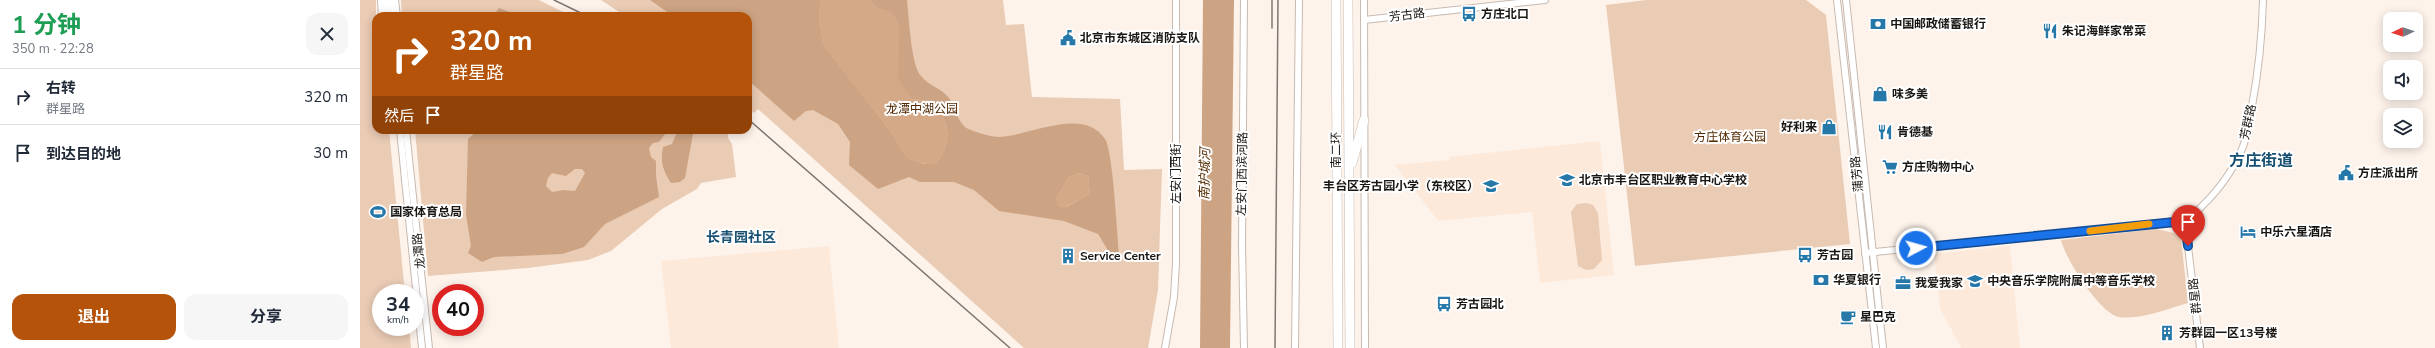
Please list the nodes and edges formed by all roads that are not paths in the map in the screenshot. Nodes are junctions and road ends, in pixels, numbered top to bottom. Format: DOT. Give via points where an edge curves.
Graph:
graph roads {
  1 [pos="381,0"];
  2 [pos="385,0"];
  3 [pos="390,0"];
  4 [pos="395,0"];
  5 [pos="1176,0"];
  6 [pos="1244,0"];
  7 [pos="1298,0"];
  8 [pos="1336,0"];
  9 [pos="1348,0"];
  10 [pos="1364,0"];
  11 [pos="1545,0"];
  12 [pos="1837,0"];
  13 [pos="1846,0"];
  14 [pos="2264,0"];
  15 [pos="382,12"];
  16 [pos="386,12"];
  17 [pos="392,12"];
  18 [pos="396,12"];
  19 [pos="1364,20"];
  20 [pos="1364,120"];
  21 [pos="400,134"];
  22 [pos="406,134"];
  23 [pos="1349,174"];
  24 [pos="2185,221"];
  25 [pos="1872,252"];
  26 [pos="1865,253"];
  27 [pos="422,348"];
  28 [pos="429,348"];
  29 [pos="1165,348"];
  30 [pos="1244,348"];
  31 [pos="1295,348"];
  32 [pos="1338,348"];
  33 [pos="1350,348"];
  34 [pos="1365,348"];
  35 [pos="1876,348"];
  36 [pos="1883,348"];
  37 [pos="2200,348"];
  1 -- 15 [label="street"];
  2 -- 16 [label="street"];
  3 -- 17 [label="street"];
  4 -- 18 [label="street"];
  5 -- 29 [label="street, 左安门西街" via="1176,263 1174,298"];
  6 -- 30 [label="street, 左安门西滨河路"];
  7 -- 31 [label="street"];
  8 -- 32 [label="highway, 南二环"];
  9 -- 23 [label="highway, 南二环"];
  10 -- 19 [label="street"];
  11 -- 19 [label="street, 芳古路"];
  12 -- 26 [label="street, 蒲芳路"];
  13 -- 25 [label="street, 蒲芳路"];
  14 -- 24 [label="street, 芳群路" via="2261,55 2247,136 2240,155 2220,187"];
  19 -- 20 [label="street"];
  20 -- 23 [label="highway"];
  20 -- 34 [label="street"];
  21 -- 27 [label="street, 龙潭路"];
  22 -- 28 [label="street, 龙潭路"];
  23 -- 33 [label="highway, 南二环"];
  24 -- 25 [label="street"];
  24 -- 37 [label="street, 群星路"];
  25 -- 26 [label="street"];
  25 -- 36 [label="street, 蒲芳路"];
  26 -- 35 [label="street, 蒲芳路"];
}
